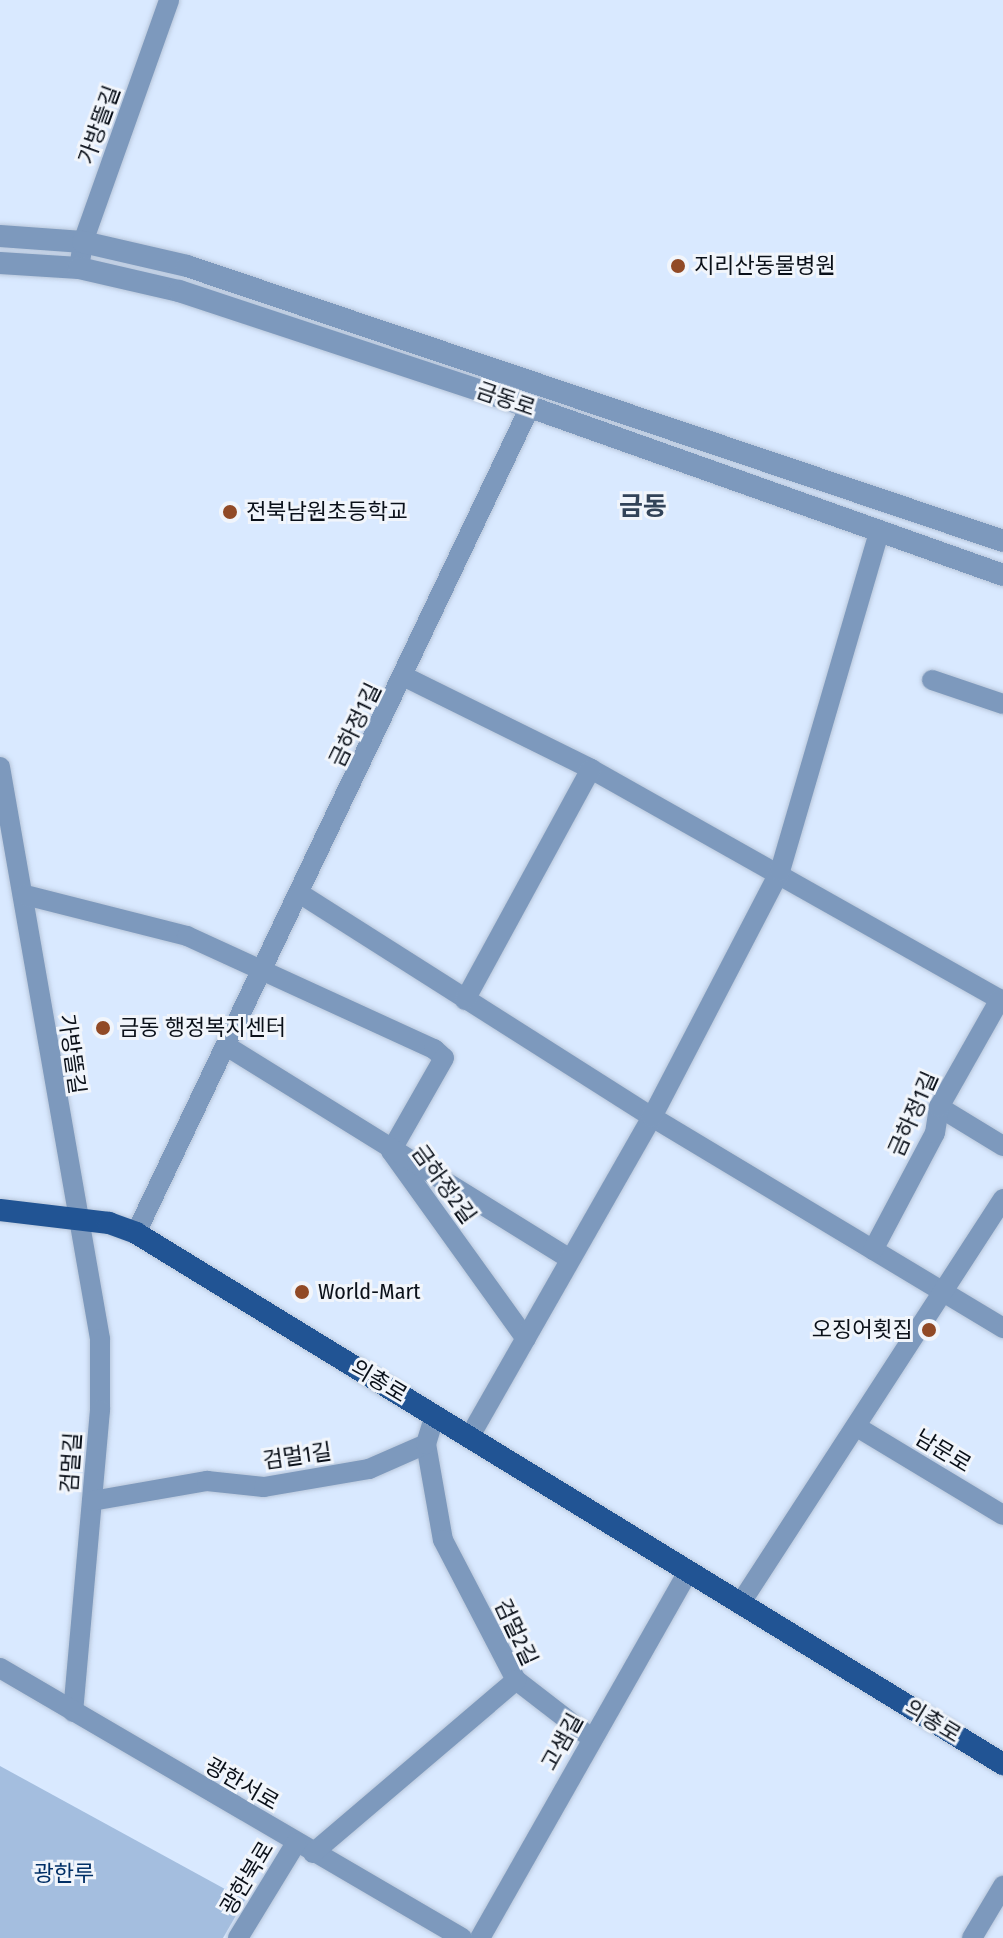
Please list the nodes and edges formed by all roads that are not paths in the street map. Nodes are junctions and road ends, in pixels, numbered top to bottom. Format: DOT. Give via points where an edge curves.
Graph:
graph roads {
  1 [pos="169,0"];
  2 [pos="0,236"];
  3 [pos="83,242"];
  4 [pos="0,263"];
  5 [pos="79,268"];
  6 [pos="530,407"];
  7 [pos="879,533"];
  8 [pos="1003,541"];
  9 [pos="1003,575"];
  10 [pos="405,677"];
  11 [pos="932,680"];
  12 [pos="1003,704"];
  13 [pos="0,767"];
  14 [pos="591,769"];
  15 [pos="3,790"];
  16 [pos="780,871"];
  17 [pos="299,893"];
  18 [pos="25,895"];
  19 [pos="265,968"];
  20 [pos="465,1000"];
  21 [pos="1002,1000"];
  22 [pos="228,1047"];
  23 [pos="939,1107"];
  24 [pos="652,1117"];
  25 [pos="1003,1146"];
  26 [pos="391,1151"];
  27 [pos="1003,1199"];
  28 [pos="0,1210"];
  29 [pos="78,1218"];
  30 [pos="136,1233"];
  31 [pos="873,1250"];
  32 [pos="570,1259"];
  33 [pos="946,1293"];
  34 [pos="1003,1328"];
  35 [pos="526,1339"];
  36 [pos="435,1415"];
  37 [pos="857,1427"];
  38 [pos="470,1436"];
  39 [pos="426,1444"];
  40 [pos="92,1501"];
  41 [pos="1003,1515"];
  42 [pos="688,1572"];
  43 [pos="740,1604"];
  44 [pos="0,1668"];
  45 [pos="516,1680"];
  46 [pos="73,1712"];
  47 [pos="591,1738"];
  48 [pos="1003,1764"];
  49 [pos="304,1848"];
  50 [pos="1003,1886"];
  51 [pos="238,1938"];
  52 [pos="462,1938"];
  53 [pos="480,1938"];
  54 [pos="972,1938"];
  1 -- 3 [label="street, 가방뜰길"];
  2 -- 3 [label="street, 금동로"];
  3 -- 5 [label="street, 가방뜰길"];
  3 -- 8 [label="street, 금동로" via="187,266"];
  4 -- 5 [label="street, 금동로"];
  5 -- 6 [label="street, 금동로" via="179,291"];
  6 -- 7 [label="street, 금동로"];
  6 -- 10 [label="street"];
  7 -- 9 [label="street, 금동로"];
  7 -- 16 [label="street"];
  10 -- 14 [label="street, 금하정1길"];
  10 -- 17 [label="street, 금하정1길"];
  11 -- 12 [label="street"];
  13 -- 15 [label="street, 가방뜰길"];
  14 -- 16 [label="street, 금하정1길"];
  14 -- 20 [label="street"];
  15 -- 18 [label="street, 가방뜰길"];
  16 -- 21 [label="street, 금하정1길"];
  16 -- 24 [label="street"];
  17 -- 19 [label="street"];
  17 -- 20 [label="street"];
  18 -- 19 [label="street" via="187,936"];
  18 -- 29 [label="street, 가방뜰길"];
  19 -- 22 [label="street"];
  19 -- 26 [label="street, 금하정2길" via="444,1058"];
  20 -- 24 [label="street"];
  21 -- 23 [label="street, 금하정1길"];
  22 -- 26 [label="street"];
  22 -- 30 [label="street"];
  23 -- 25 [label="street"];
  23 -- 31 [label="street, 금하정1길" via="935,1133"];
  24 -- 31 [label="street"];
  24 -- 32 [label="street"];
  26 -- 32 [label="street"];
  26 -- 35 [label="street, 금하정2길"];
  27 -- 33 [label="street"];
  28 -- 29 [label="main road, 의총로"];
  29 -- 30 [label="main road, 의총로"];
  29 -- 40 [label="street, 검멀길" via="100,1339"];
  30 -- 36 [label="main road, 의총로"];
  31 -- 33 [label="street"];
  32 -- 35 [label="street"];
  33 -- 34 [label="street"];
  33 -- 37 [label="street"];
  35 -- 38 [label="street"];
  36 -- 38 [label="main road, 의총로"];
  36 -- 39 [label="street"];
  37 -- 41 [label="street, 남문로"];
  37 -- 43 [label="street"];
  38 -- 42 [label="main road, 의총로"];
  39 -- 40 [label="street, 검멀1길" via="369,1469 264,1487 207,1481"];
  39 -- 45 [label="street, 검멀2길" via="443,1540"];
  40 -- 46 [label="street, 검멀길"];
  42 -- 43 [label="main road, 의총로"];
  42 -- 47 [label="street, 고샘길"];
  43 -- 48 [label="main road, 의총로"];
  44 -- 46 [label="street, 광한서로"];
  45 -- 47 [label="street"];
  45 -- 49 [label="street, 검멀2길"];
  46 -- 49 [label="street, 광한서로"];
  47 -- 53 [label="street, 고샘길"];
  49 -- 51 [label="street, 광한북로"];
  49 -- 52 [label="street, 광한서로"];
  50 -- 54 [label="street"];
}
